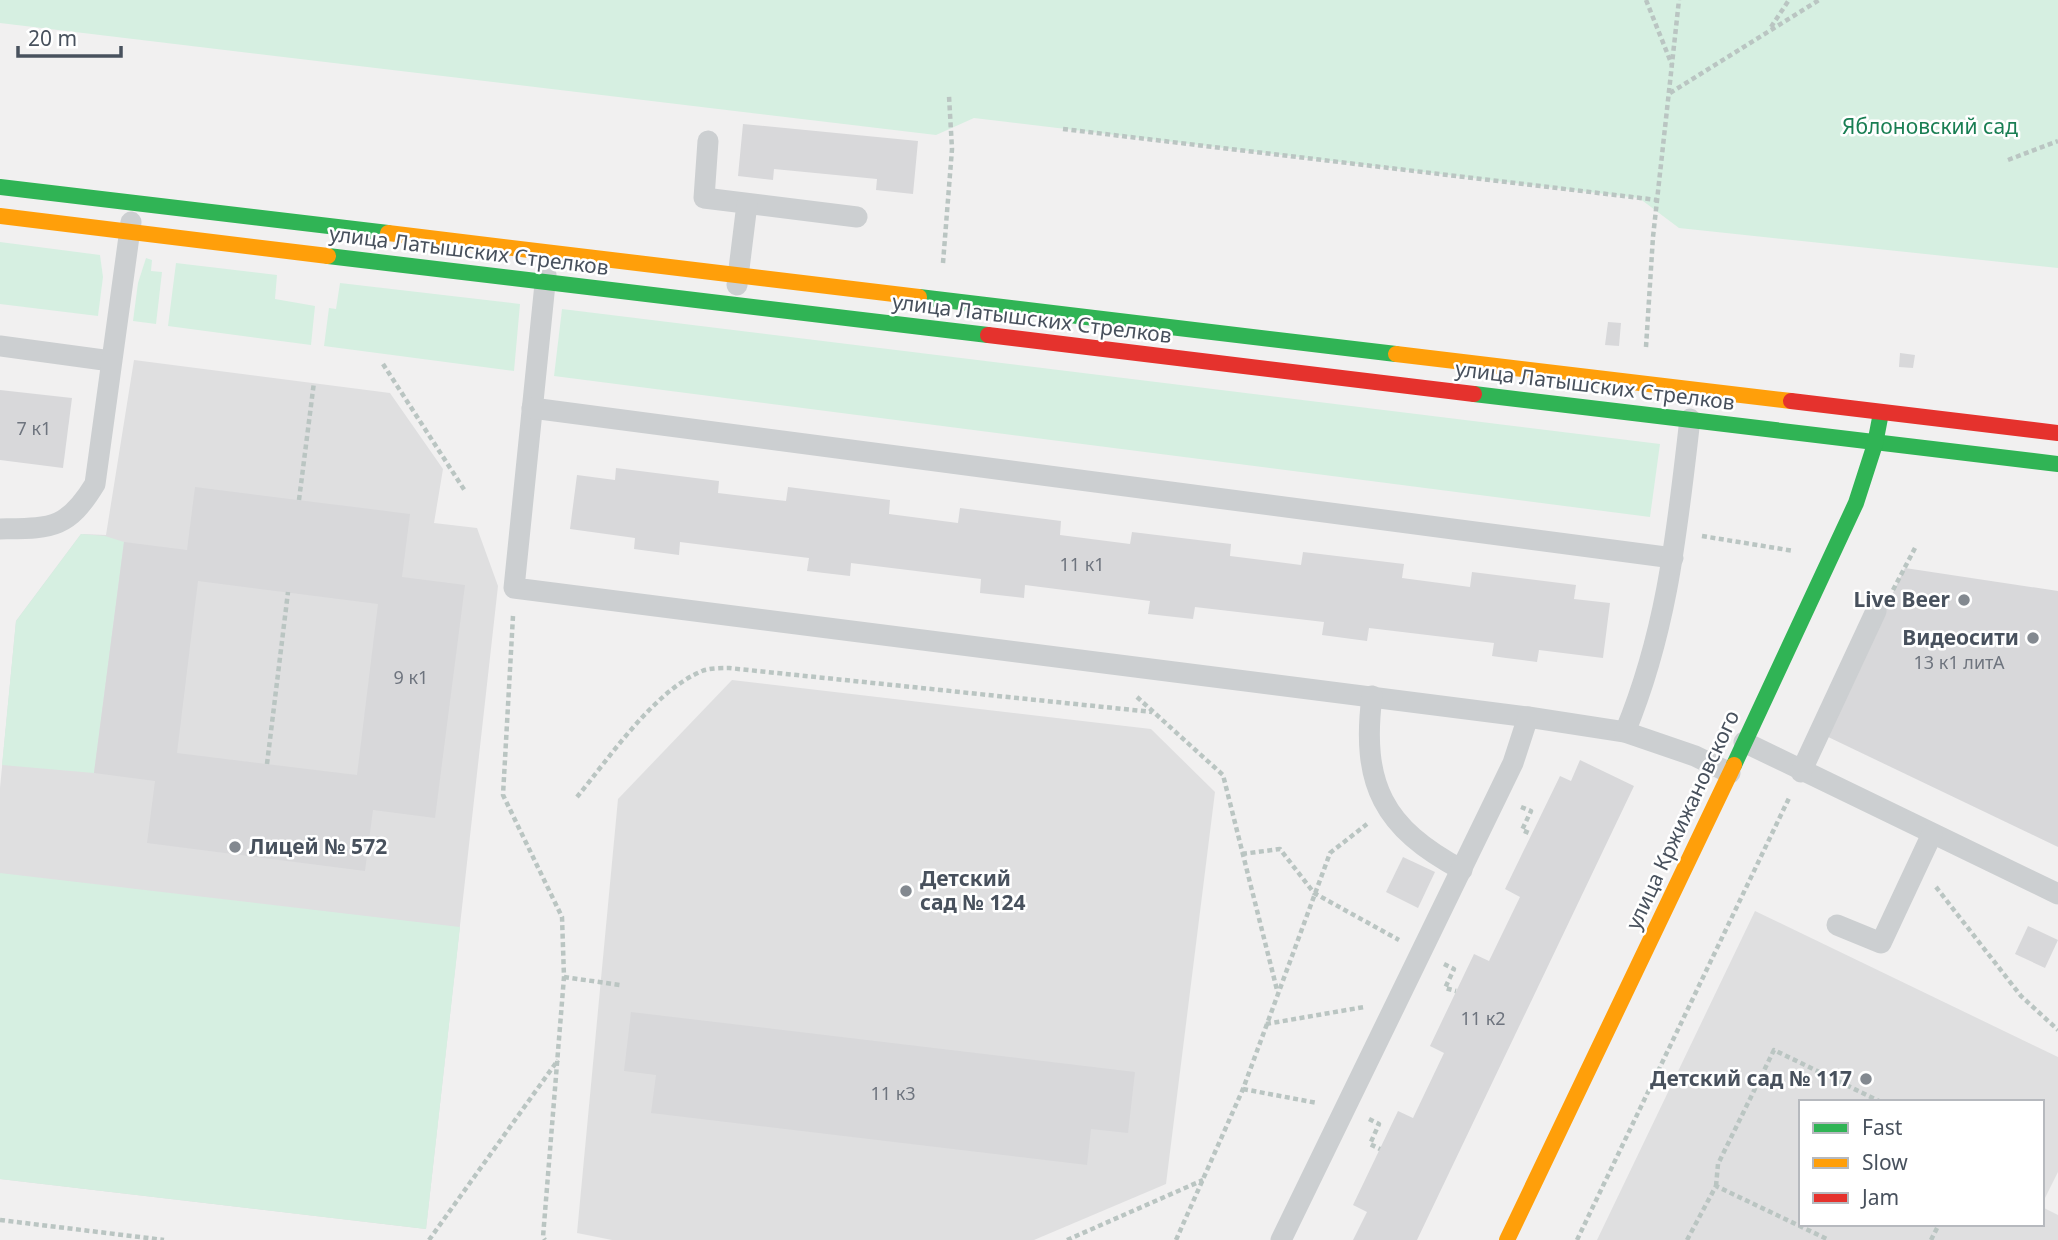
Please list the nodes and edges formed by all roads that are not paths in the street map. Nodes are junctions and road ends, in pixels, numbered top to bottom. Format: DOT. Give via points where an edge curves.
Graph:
graph roads {
  1 [pos="708,141"];
  2 [pos="0,187"];
  3 [pos="134,203"];
  4 [pos="747,204"];
  5 [pos="0,216"];
  6 [pos="857,217"];
  7 [pos="129,232"];
  8 [pos="548,253"];
  9 [pos="738,276"];
  10 [pos="545,282"];
  11 [pos="734,304"];
  12 [pos="0,346"];
  13 [pos="111,361"];
  14 [pos="532,408"];
  15 [pos="1880,413"];
  16 [pos="1690,419"];
  17 [pos="2058,433"];
  18 [pos="1878,441"];
  19 [pos="2058,464"];
  20 [pos="0,528"];
  21 [pos="1673,558"];
  22 [pos="1876,611"];
  23 [pos="1372,696"];
  24 [pos="1528,717"];
  25 [pos="1625,732"];
  26 [pos="1744,742"];
  27 [pos="1801,772"];
  28 [pos="1730,773"];
  29 [pos="1932,834"];
  30 [pos="1462,870"];
  31 [pos="2058,894"];
  32 [pos="1837,925"];
  33 [pos="1280,1240"];
  34 [pos="1507,1240"];
  1 -- 4 [label="lane" via="704,198"];
  2 -- 3 [label="street, улица Латышских Стрелков"];
  3 -- 7 [label="lane"];
  3 -- 8 [label="street, улица Латышских Стрелков"];
  4 -- 6 [label="lane"];
  4 -- 9 [label="lane"];
  5 -- 7 [label="street, улица Латышских Стрелков"];
  7 -- 10 [label="street, улица Латышских Стрелков"];
  7 -- 13 [label="lane"];
  8 -- 9 [label="street, улица Латышских Стрелков"];
  8 -- 10 [label="lane"];
  9 -- 11 [label="lane"];
  9 -- 15 [label="street, улица Латышских Стрелков"];
  10 -- 11 [label="street, улица Латышских Стрелков"];
  10 -- 14 [label="lane"];
  11 -- 16 [label="street, улица Латышских Стрелков"];
  12 -- 13 [label="lane"];
  13 -- 20 [label="lane" via="95,484 81,508 51,528"];
  14 -- 21 [label="lane"];
  14 -- 23 [label="lane" via="514,588"];
  15 -- 17 [label="street, улица Латышских Стрелков"];
  15 -- 18 [label="street, улица Кржижановского"];
  16 -- 18 [label="street, улица Латышских Стрелков"];
  16 -- 21 [label="lane"];
  18 -- 19 [label="street, улица Латышских Стрелков"];
  18 -- 26 [label="street, улица Кржижановского"];
  21 -- 25 [label="lane" via="1657,644"];
  22 -- 27 [label="lane"];
  23 -- 24 [label="lane"];
  23 -- 30 [label="lane" via="1367,735 1372,774 1387,808 1411,839"];
  24 -- 25 [label="lane"];
  24 -- 30 [label="lane" via="1513,763"];
  25 -- 28 [label="lane"];
  26 -- 27 [label="lane"];
  26 -- 28 [label="street, улица Кржижановского"];
  27 -- 29 [label="lane"];
  28 -- 34 [label="street, улица Кржижановского"];
  29 -- 31 [label="lane"];
  29 -- 32 [label="lane" via="1881,943"];
  30 -- 33 [label="lane"];
}
